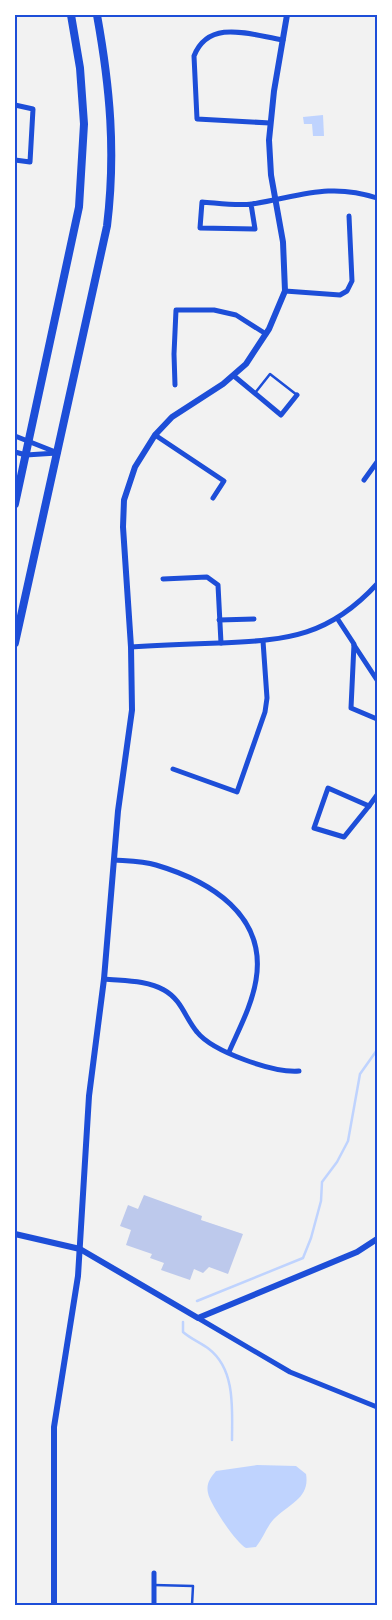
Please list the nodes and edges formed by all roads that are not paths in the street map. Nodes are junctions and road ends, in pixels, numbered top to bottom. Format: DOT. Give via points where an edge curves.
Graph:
graph roads {
  1 [pos="70,15"];
  2 [pos="287,15"];
  3 [pos="98,16"];
  4 [pos="283,40"];
  5 [pos="15,104"];
  6 [pos="270,123"];
  7 [pos="15,160"];
  8 [pos="275,198"];
  9 [pos="377,198"];
  10 [pos="250,204"];
  11 [pos="349,216"];
  12 [pos="285,291"];
  13 [pos="266,334"];
  14 [pos="234,376"];
  15 [pos="175,385"];
  16 [pos="255,393"];
  17 [pos="296,395"];
  18 [pos="155,435"];
  19 [pos="15,436"];
  20 [pos="29,440"];
  21 [pos="15,452"];
  22 [pos="58,453"];
  23 [pos="26,455"];
  24 [pos="377,462"];
  25 [pos="364,480"];
  26 [pos="212,498"];
  27 [pos="15,504"];
  28 [pos="163,579"];
  29 [pos="377,584"];
  30 [pos="337,618"];
  31 [pos="254,619"];
  32 [pos="219,620"];
  33 [pos="263,641"];
  34 [pos="15,643"];
  35 [pos="221,643"];
  36 [pos="354,644"];
  37 [pos="131,647"];
  38 [pos="377,680"];
  39 [pos="377,719"];
  40 [pos="173,769"];
  41 [pos="377,795"];
  42 [pos="369,806"];
  43 [pos="114,860"];
  44 [pos="104,979"];
  45 [pos="229,1052"];
  46 [pos="299,1071"];
  47 [pos="15,1234"];
  48 [pos="377,1239"];
  49 [pos="80,1249"];
  50 [pos="198,1318"];
  51 [pos="377,1407"];
  52 [pos="154,1574"];
  53 [pos="154,1585"];
  54 [pos="54,1605"];
  55 [pos="154,1605"];
  56 [pos="192,1605"];
  1 -- 20 [label="highway" via="82,96 84,151 81,189 69,262"];
  2 -- 4 [label="street"];
  3 -- 22 [label="highway" via="110,97 110,198 96,282"];
  4 -- 6 [label="street"];
  4 -- 6 [label="street" via="226,31 213,34 198,47 194,56 197,119"];
  5 -- 7 [label="street" via="33,109 30,162"];
  6 -- 8 [label="street"];
  8 -- 9 [label="street" via="323,190 341,190"];
  8 -- 10 [label="street"];
  8 -- 12 [label="street" via="284,242"];
  10 -- 10 [label="street" via="255,229 200,228 202,202"];
  11 -- 12 [label="street" via="352,281 347,292 340,295"];
  12 -- 13 [label="street"];
  13 -- 14 [label="street" via="254,354"];
  13 -- 15 [label="street" via="236,315 214,310 176,310"];
  14 -- 16 [label="street"];
  14 -- 18 [label="street" via="172,417"];
  16 -- 17 [label="lane" via="270,374"];
  16 -- 17 [label="street" via="281,415"];
  18 -- 26 [label="street" via="224,481"];
  18 -- 37 [label="street" via="135,468 124,500"];
  19 -- 20 [label="street"];
  20 -- 22 [label="street"];
  20 -- 23 [label="highway"];
  21 -- 23 [label="street"];
  22 -- 23 [label="street"];
  22 -- 34 [label="highway"];
  23 -- 27 [label="highway"];
  24 -- 25 [label="street"];
  28 -- 32 [label="street" via="207,577 218,585"];
  29 -- 30 [label="street"];
  30 -- 33 [label="street" via="303,634"];
  30 -- 36 [label="street"];
  31 -- 32 [label="street"];
  32 -- 35 [label="street"];
  33 -- 35 [label="street"];
  33 -- 40 [label="street" via="265,712 237,792"];
  35 -- 37 [label="street"];
  36 -- 38 [label="street"];
  36 -- 39 [label="street" via="351,708"];
  37 -- 43 [label="street" via="132,710"];
  41 -- 42 [label="street"];
  42 -- 42 [label="street" via="344,837 314,828 328,788"];
  43 -- 44 [label="street"];
  43 -- 45 [label="street" via="156,865 199,882 220,894 250,930 257,974 249,1004"];
  44 -- 45 [label="street" via="142,983 165,990 180,1004 201,1037"];
  44 -- 49 [label="street" via="89,1096"];
  45 -- 46 [label="street" via="274,1070"];
  47 -- 49 [label="street"];
  48 -- 50 [label="street" via="357,1252"];
  49 -- 50 [label="street"];
  49 -- 54 [label="street" via="54,1427"];
  50 -- 51 [label="street" via="290,1372"];
  52 -- 53 [label="street"];
  53 -- 55 [label="street"];
  53 -- 56 [label="lane" via="193,1586"];
}
